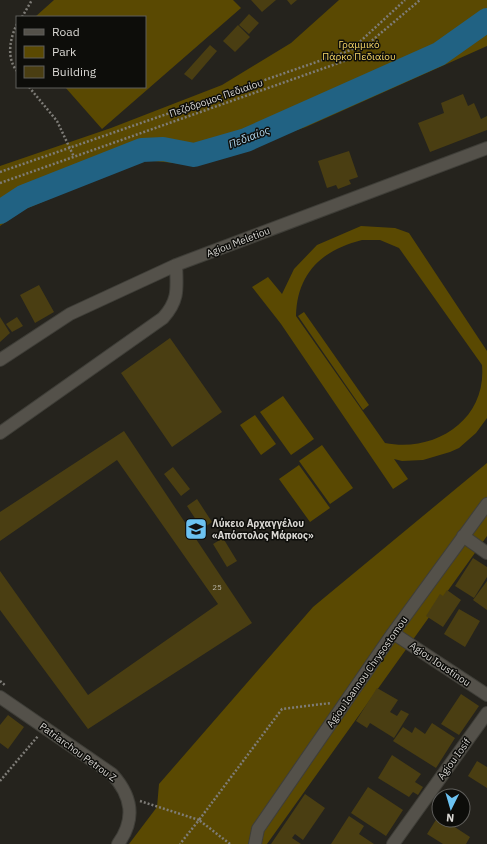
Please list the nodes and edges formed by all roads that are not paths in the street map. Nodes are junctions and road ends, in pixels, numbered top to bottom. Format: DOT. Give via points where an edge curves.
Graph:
graph roads {
  1 [pos="487,148"];
  2 [pos="176,265"];
  3 [pos="0,360"];
  4 [pos="0,433"];
  5 [pos="487,504"];
  6 [pos="464,536"];
  7 [pos="487,553"];
  8 [pos="393,633"];
  9 [pos="487,695"];
  10 [pos="0,697"];
  11 [pos="487,713"];
  12 [pos="118,844"];
  13 [pos="255,844"];
  14 [pos="393,844"];
  1 -- 2 [label="street, Agiou Meletiou"];
  2 -- 3 [label="street, Agiou Meletiou" via="70,314"];
  2 -- 4 [label="street" via="176,296 172,307 163,318"];
  5 -- 6 [label="street, Agiou Ioannou Chrysostomou"];
  6 -- 7 [label="street"];
  6 -- 8 [label="street, Agiou Ioannou Chrysostomou"];
  8 -- 9 [label="street, Agiou Ioustinou"];
  8 -- 13 [label="street, Agiou Ioannou Chrysostomou" via="258,829"];
  10 -- 12 [label="street, Patriarchou Petrou Z" via="112,774 125,790 129,798 129,818"];
  11 -- 14 [label="street, Agiou Iosif"];
}
